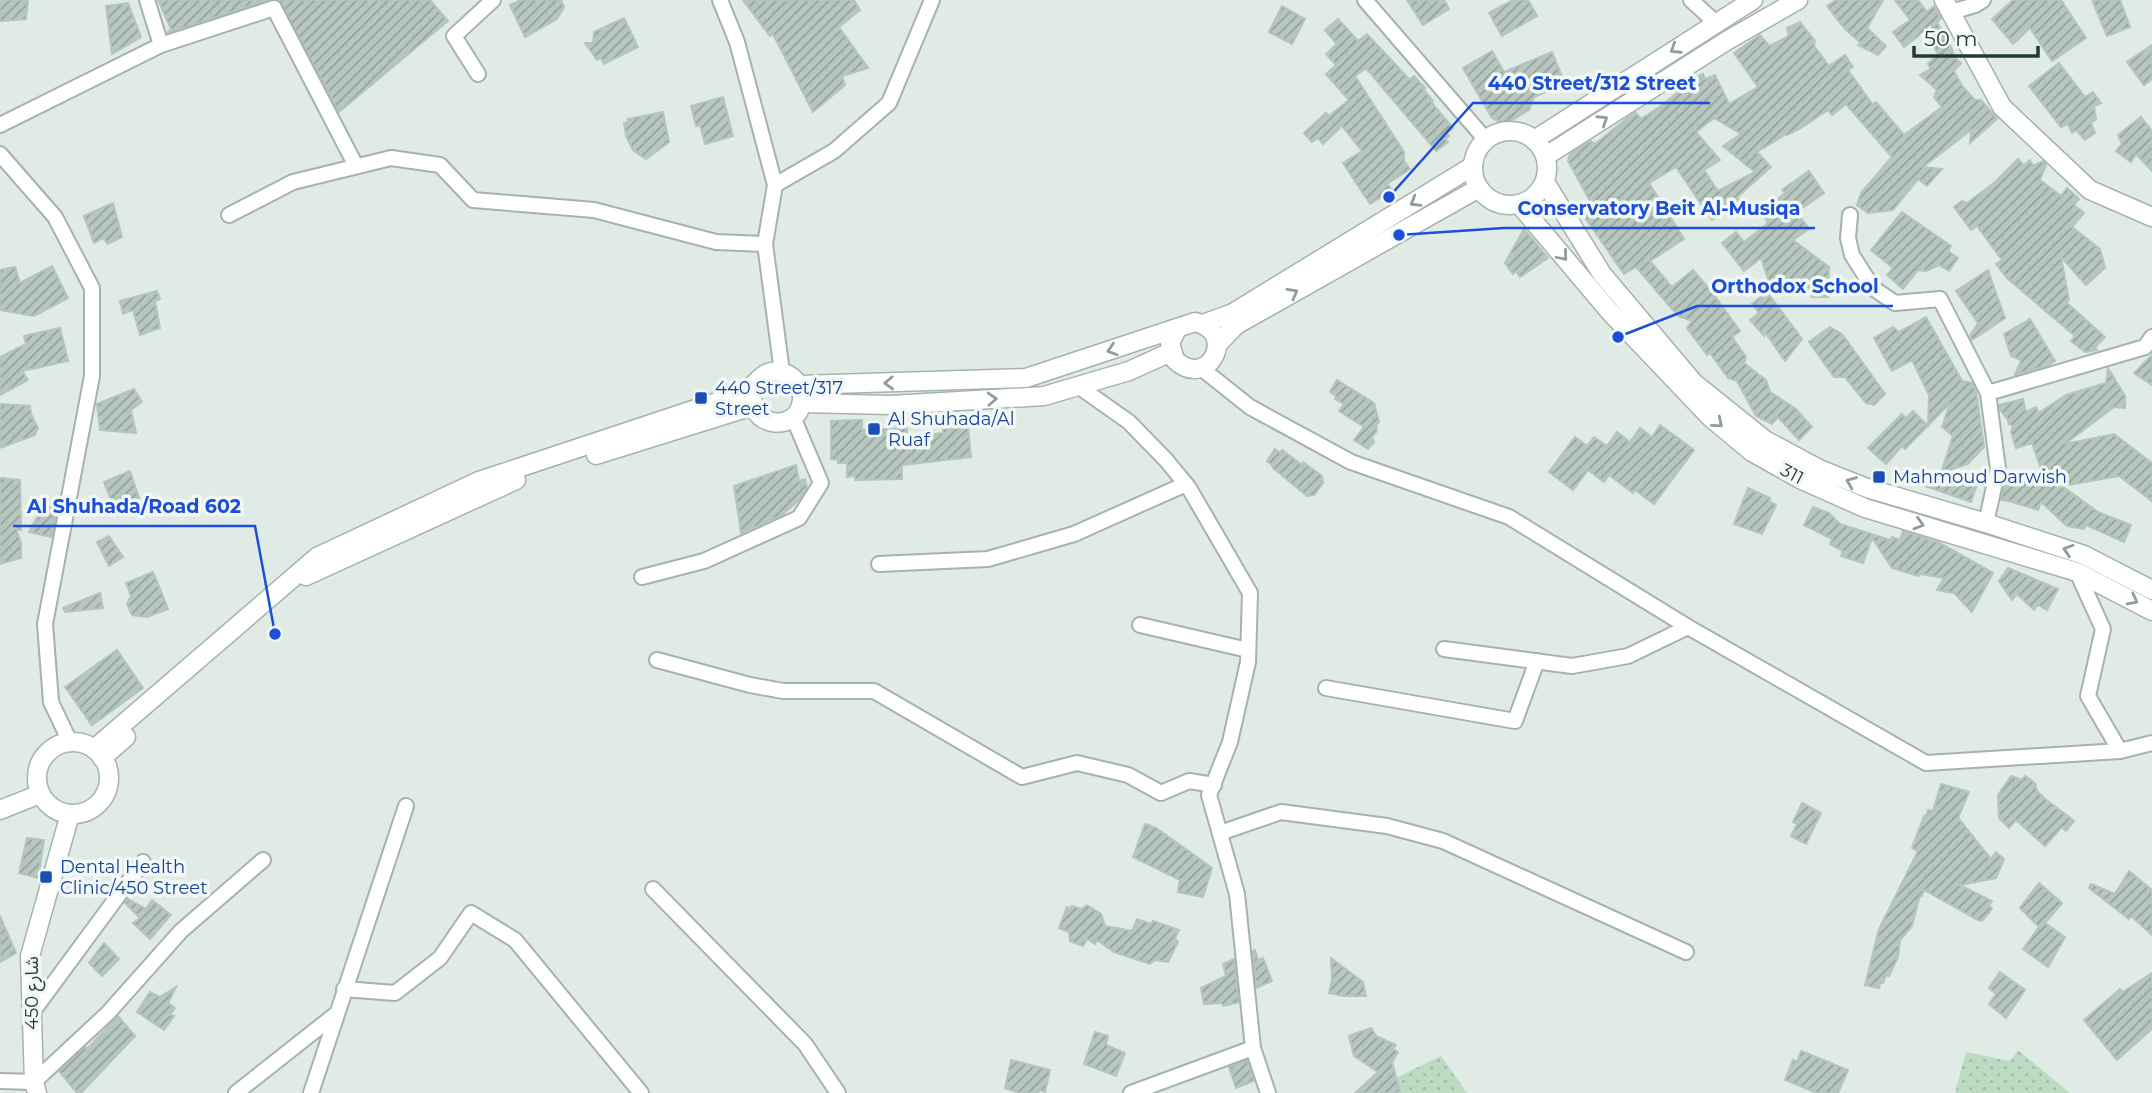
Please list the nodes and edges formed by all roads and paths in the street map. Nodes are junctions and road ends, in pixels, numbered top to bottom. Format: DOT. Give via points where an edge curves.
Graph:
graph roads {
  1 [pos="147,0"];
  2 [pos="493,0"];
  3 [pos="720,0"];
  4 [pos="932,0"];
  5 [pos="1365,0"];
  6 [pos="1691,0"];
  7 [pos="1753,0"];
  8 [pos="1798,0"];
  9 [pos="1983,0"];
  10 [pos="1947,6"];
  11 [pos="1716,23"];
  12 [pos="161,45"];
  13 [pos="478,74"];
  14 [pos="0,125"];
  15 [pos="1534,140"];
  16 [pos="1486,141"];
  17 [pos="0,154"];
  18 [pos="1546,156"];
  19 [pos="356,166"];
  20 [pos="1473,166"];
  21 [pos="1545,182"];
  22 [pos="775,185"];
  23 [pos="1479,188"];
  24 [pos="1519,204"];
  25 [pos="229,215"];
  26 [pos="1850,215"];
  27 [pos="2152,217"];
  28 [pos="765,244"];
  29 [pos="1203,324"];
  30 [pos="1177,329"];
  31 [pos="2152,337"];
  32 [pos="1217,345"];
  33 [pos="1171,352"];
  34 [pos="1201,368"];
  35 [pos="782,372"];
  36 [pos="755,384"];
  37 [pos="1078,386"];
  38 [pos="1988,393"];
  39 [pos="798,402"];
  40 [pos="753,406"];
  41 [pos="1186,484"];
  42 [pos="1986,523"];
  43 [pos="879,564"];
  44 [pos="2077,572"];
  45 [pos="642,577"];
  46 [pos="2152,590"];
  47 [pos="2152,611"];
  48 [pos="1140,625"];
  49 [pos="1688,627"];
  50 [pos="1444,649"];
  51 [pos="1248,650"];
  52 [pos="657,660"];
  53 [pos="1538,661"];
  54 [pos="1326,688"];
  55 [pos="70,742"];
  56 [pos="2152,743"];
  57 [pos="2120,751"];
  58 [pos="98,754"];
  59 [pos="1213,785"];
  60 [pos="40,794"];
  61 [pos="406,806"];
  62 [pos="0,810"];
  63 [pos="70,814"];
  64 [pos="1220,833"];
  65 [pos="263,860"];
  66 [pos="142,862"];
  67 [pos="653,889"];
  68 [pos="1686,952"];
  69 [pos="344,989"];
  70 [pos="32,1014"];
  71 [pos="336,1014"];
  72 [pos="1253,1048"];
  73 [pos="0,1081"];
  74 [pos="35,1088"];
  75 [pos="236,1093"];
  76 [pos="311,1093"];
  77 [pos="641,1093"];
  78 [pos="838,1093"];
  79 [pos="1130,1093"];
  80 [pos="1268,1093"];
  1 -- 12 [label="street"];
  2 -- 13 [label="street" via="454,36"];
  3 -- 22 [label="street" via="737,42"];
  4 -- 22 [label="street" via="889,103 834,151"];
  5 -- 16 [label="street"];
  6 -- 11 [label="street"];
  7 -- 11 [label="street"];
  18 -- 8 [label="street, one-way"];
  9 -- 10 [label="street" via="1975,5"];
  10 -- 27 [label="street" via="2002,107 2090,190"];
  11 -- 15 [label="street, one-way"];
  12 -- 14 [label="street"];
  12 -- 19 [label="street" via="274,8"];
  15 -- 16 [label="street" via="1511,131"];
  15 -- 18 [label="street"];
  16 -- 20 [label="street"];
  17 -- 55 [label="street" via="55,217 92,288 92,376 45,624 51,702"];
  18 -- 21 [label="street"];
  19 -- 25 [label="street" via="293,182"];
  19 -- 28 [label="street" via="391,159 440,165 473,200 594,210 716,242"];
  20 -- 23 [label="street"];
  20 -- 29 [label="street, one-way" via="1233,313"];
  21 -- 24 [label="street" via="1531,199"];
  42 -- 21 [label="street, 311, one-way" via="1867,488 1765,439 1694,383 1602,274"];
  22 -- 28 [label="street"];
  23 -- 24 [label="street" via="1499,204"];
  32 -- 23 [label="street, one-way" via="1236,325"];
  24 -- 44 [label="street, 311, one-way" via="1610,312 1711,418 1752,452 1865,508"];
  26 -- 38 [label="street" via="1847,238 1852,256 1872,288 1895,303 1940,299"];
  28 -- 35 [label="street"];
  29 -- 30 [label="street" via="1187,323"];
  29 -- 32 [label="street"];
  30 -- 33 [label="street"];
  30 -- 39 [label="street, one-way" via="1026,379"];
  31 -- 38 [label="street" via="2145,347"];
  32 -- 34 [label="street" via="1214,358"];
  33 -- 34 [label="street" via="1180,365"];
  33 -- 37 [label="street"];
  34 -- 49 [label="street" via="1250,407 1351,462 1509,517"];
  35 -- 36 [label="street" via="765,375"];
  35 -- 39 [label="street" via="794,378"];
  36 -- 40 [label="street"];
  36 -- 58 [label="street" via="744,393 479,481 317,557"];
  39 -- 37 [label="street, one-way" via="891,405 1044,396"];
  37 -- 41 [label="street" via="1129,422"];
  38 -- 42 [label="street" via="1998,469"];
  39 -- 40 [label="street" via="781,423 764,419"];
  39 -- 45 [label="street" via="821,483 799,518 704,561"];
  40 -- 58 [label="street" via="515,480 307,575"];
  41 -- 43 [label="street" via="1074,534 988,559"];
  41 -- 51 [label="street" via="1250,593"];
  46 -- 42 [label="street, 311, one-way" via="2084,555"];
  44 -- 47 [label="street, 311, one-way"];
  44 -- 57 [label="street" via="2103,629 2088,696"];
  48 -- 51 [label="street"];
  49 -- 53 [label="street" via="1628,656 1572,666"];
  49 -- 57 [label="street" via="1926,763"];
  50 -- 53 [label="street"];
  51 -- 59 [label="street" via="1230,742"];
  52 -- 59 [label="street" via="783,691 874,691 1022,777 1077,763 1128,775 1161,793 1189,781"];
  53 -- 54 [label="street" via="1515,721"];
  55 -- 58 [label="street"];
  55 -- 60 [label="street" via="48,752 40,763"];
  56 -- 57 [label="street"];
  58 -- 63 [label="street" via="108,772 103,797 94,807"];
  59 -- 64 [label="street" via="1209,795"];
  60 -- 62 [label="street"];
  60 -- 63 [label="street" via="57,811"];
  61 -- 69 [label="street"];
  63 -- 70 [label="street, شارع 450" via="30,957"];
  64 -- 68 [label="street" via="1281,812 1387,826 1443,841"];
  64 -- 72 [label="street" via="1237,894"];
  65 -- 74 [label="street" via="181,931"];
  66 -- 70 [label="street"];
  67 -- 78 [label="street" via="805,1044"];
  69 -- 71 [label="street"];
  69 -- 77 [label="street" via="395,993 440,958 471,913 515,940"];
  70 -- 74 [label="street, شارع 450"];
  71 -- 75 [label="street"];
  71 -- 76 [label="street"];
  72 -- 79 [label="street"];
  72 -- 80 [label="street"];
  73 -- 74 [label="street"];
}
